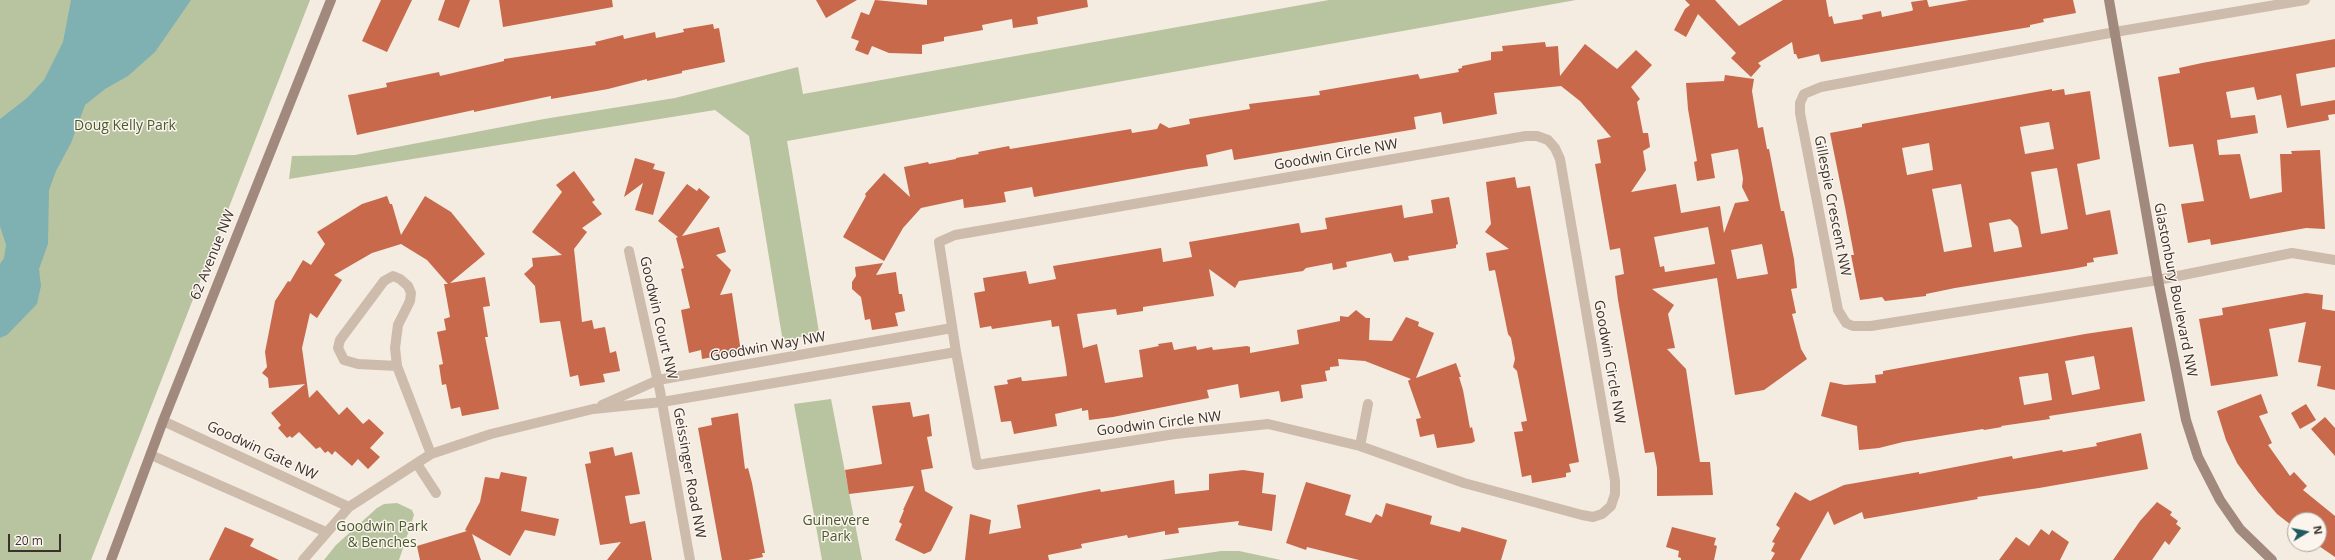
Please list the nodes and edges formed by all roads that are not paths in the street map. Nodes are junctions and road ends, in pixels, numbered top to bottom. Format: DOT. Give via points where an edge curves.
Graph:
graph roads {
  1 [pos="331,0"];
  2 [pos="2109,0"];
  3 [pos="2305,0"];
  4 [pos="2115,32"];
  5 [pos="629,251"];
  6 [pos="2335,260"];
  7 [pos="2158,280"];
  8 [pos="952,328"];
  9 [pos="956,352"];
  10 [pos="397,366"];
  11 [pos="658,380"];
  12 [pos="660,391"];
  13 [pos="662,402"];
  14 [pos="1368,404"];
  15 [pos="593,409"];
  16 [pos="163,421"];
  17 [pos="1360,446"];
  18 [pos="432,454"];
  19 [pos="151,455"];
  20 [pos="417,464"];
  21 [pos="436,493"];
  22 [pos="349,507"];
  23 [pos="127,522"];
  24 [pos="326,532"];
  25 [pos="111,560"];
  26 [pos="116,560"];
  27 [pos="303,560"];
  28 [pos="690,560"];
  29 [pos="2272,560"];
  1 -- 16 [label="main road, 62 Avenue NW"];
  2 -- 4 [label="main road, Glastonbury Boulevard NW"];
  3 -- 4 [label="street"];
  4 -- 7 [label="main road, Glastonbury Boulevard NW"];
  4 -- 7 [label="street, Gillespie Crescent NW" via="1821,87 1804,94 1800,103 1800,113 1838,310 1846,323 1860,327 1871,326"];
  5 -- 11 [label="street, Goodwin Court NW"];
  6 -- 7 [label="street" via="2292,253"];
  7 -- 29 [label="main road, Glastonbury Boulevard NW" via="2186,420 2198,457 2220,500 2240,529"];
  8 -- 9 [label="street, Goodwin Circle NW"];
  8 -- 11 [label="street, Goodwin Way NW"];
  8 -- 17 [label="street, Goodwin Circle NW" via="939,242 955,235 1526,136 1548,140 1560,159 1615,482 1611,506 1602,514 1593,517 1582,515 1464,483"];
  9 -- 13 [label="street, Goodwin Way NW"];
  9 -- 17 [label="street, Goodwin Circle NW" via="977,465 1175,434 1268,424"];
  10 -- 10 [label="street" via="395,348 398,325 410,301 411,293 408,286 393,276 384,281 340,340 338,348 344,360 358,364"];
  10 -- 18 [label="street"];
  11 -- 12 [label="street, Goodwin Court NW"];
  11 -- 15 [label="street, Goodwin Way NW"];
  12 -- 13 [label="street, Geissinger Road NW"];
  13 -- 15 [label="street, Goodwin Way NW"];
  13 -- 28 [label="street, Geissinger Road NW"];
  14 -- 17 [label="street"];
  15 -- 18 [label="street, Goodwin Way NW" via="491,434"];
  16 -- 19 [label="main road, 62 Avenue NW"];
  16 -- 22 [label="street, Goodwin Gate NW"];
  18 -- 20 [label="street, Goodwin Way NW"];
  19 -- 23 [label="main road, 62 Avenue NW"];
  19 -- 24 [label="street"];
  20 -- 21 [label="street"];
  20 -- 22 [label="street, Goodwin Way NW"];
  22 -- 24 [label="street, Goodwin Way NW"];
  23 -- 25 [label="main road, 62 Avenue NW"];
  23 -- 26 [label="main road, 62 Avenue NW"];
  24 -- 27 [label="street, Goodwin Way NW"];
}
